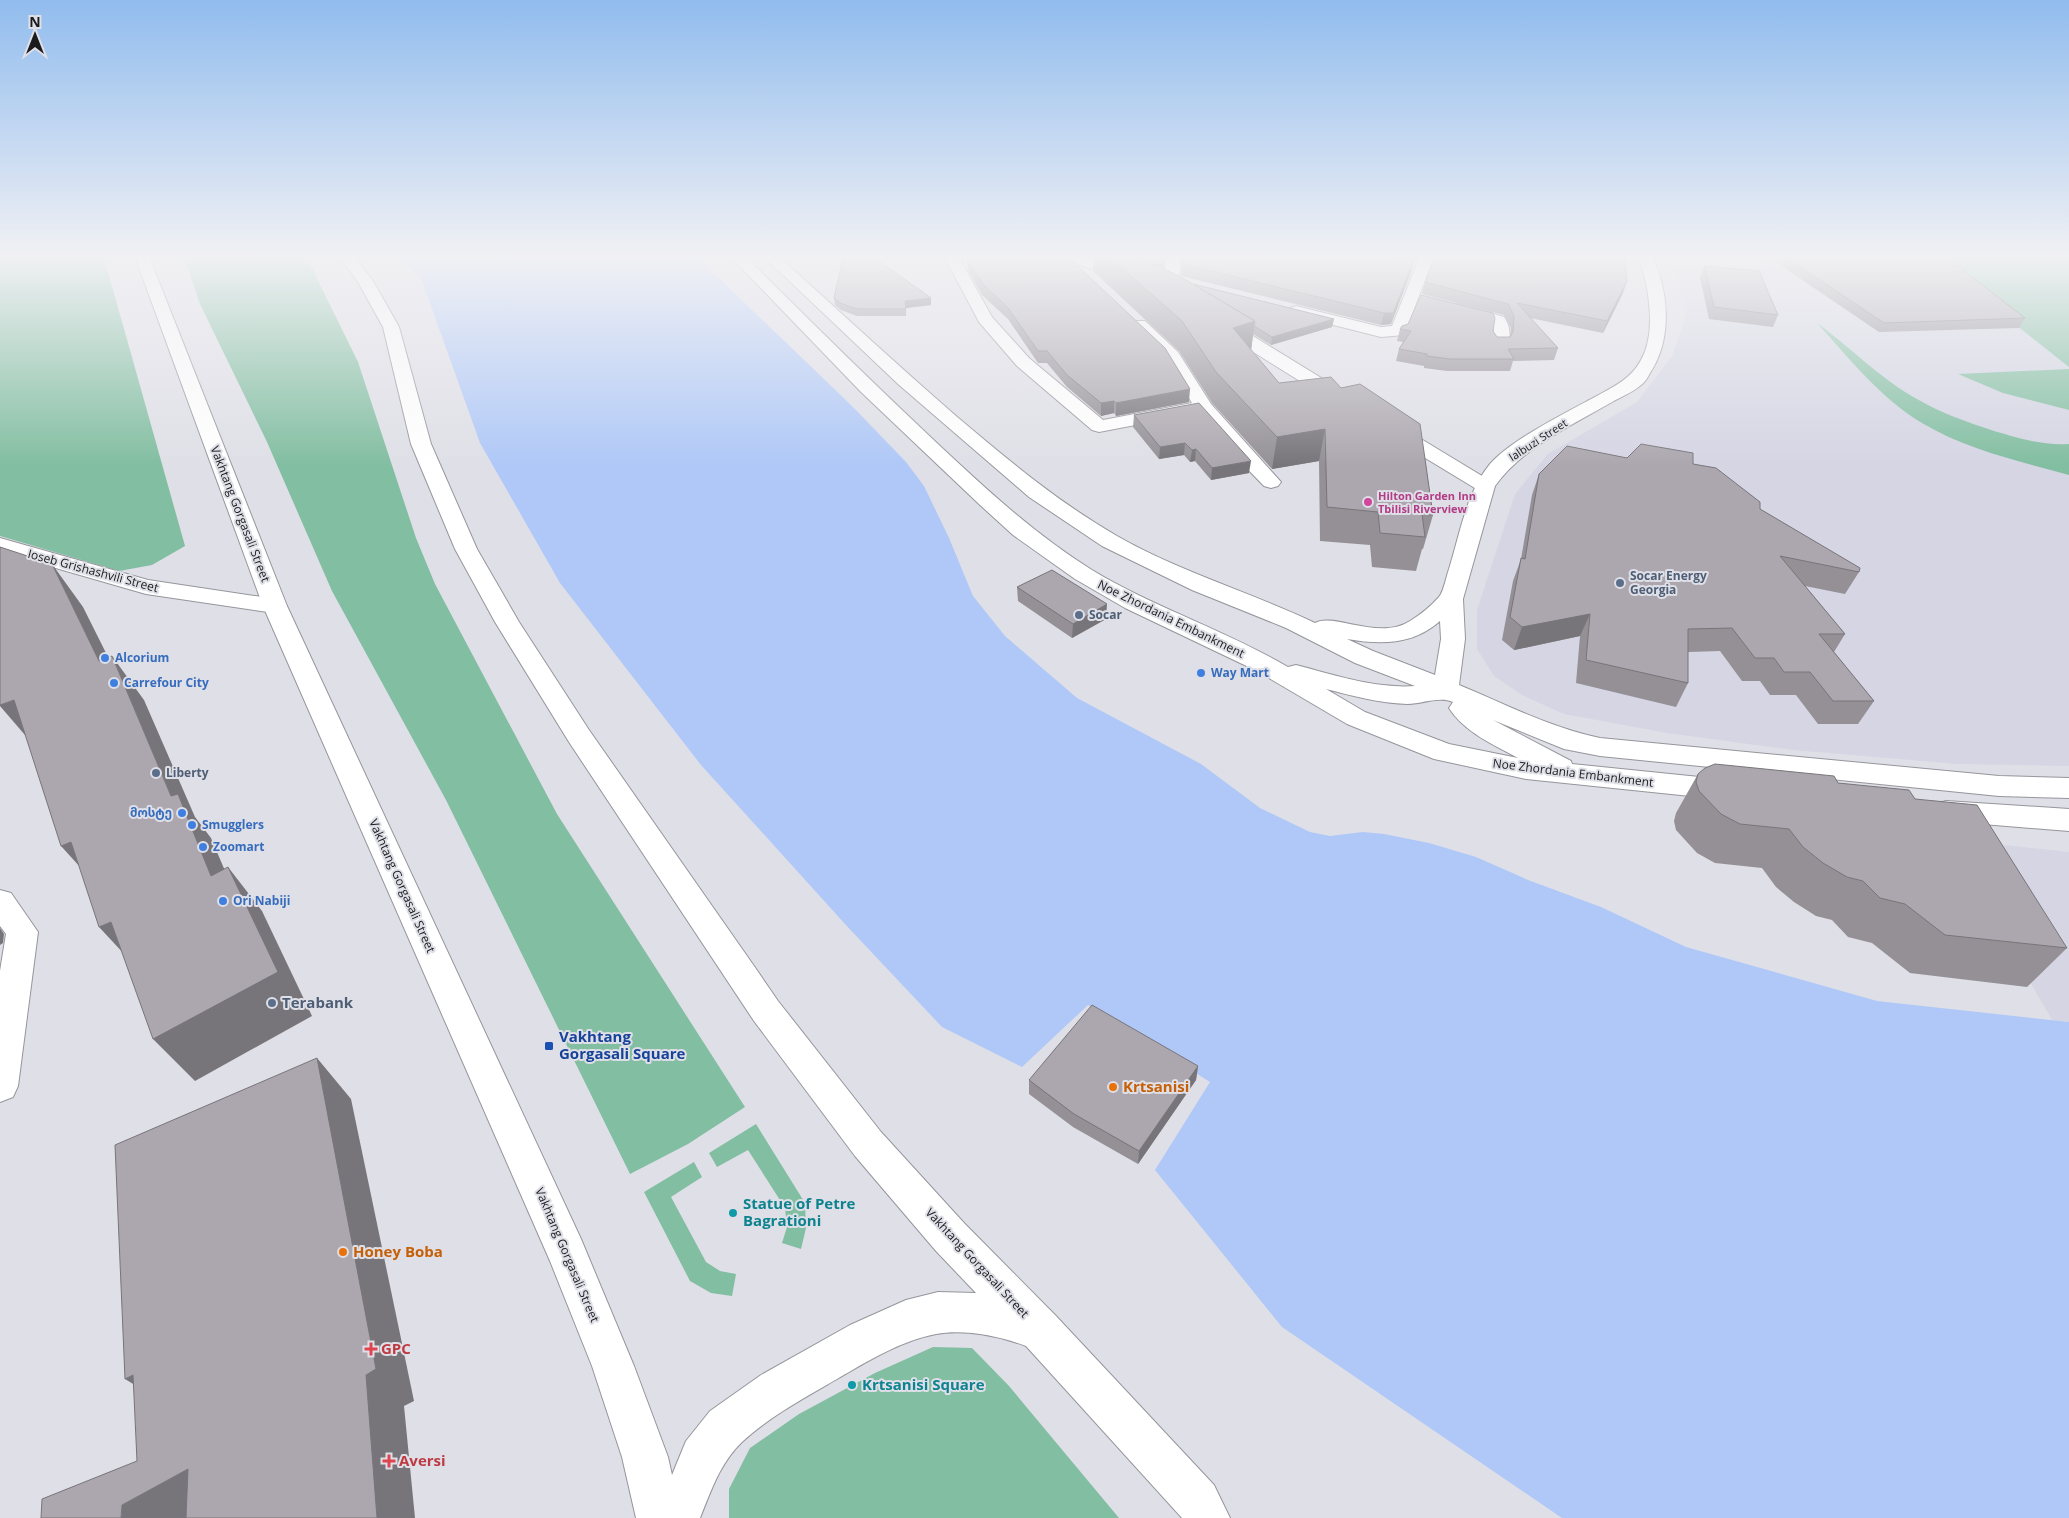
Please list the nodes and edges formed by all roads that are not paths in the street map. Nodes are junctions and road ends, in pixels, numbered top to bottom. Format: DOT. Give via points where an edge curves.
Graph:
graph roads {
  1 [pos="168,325"];
  2 [pos="389,325"];
  3 [pos="805,325"];
  4 [pos="844,325"];
  5 [pos="991,325"];
  6 [pos="1139,325"];
  7 [pos="1224,325"];
  8 [pos="1352,325"];
  9 [pos="1400,325"];
  10 [pos="1500,325"];
  11 [pos="1659,325"];
  12 [pos="1500,343"];
  13 [pos="1203,407"];
  14 [pos="1355,407"];
  15 [pos="1379,422"];
  16 [pos="1271,482"];
  17 [pos="1485,486"];
  18 [pos="0,545"];
  19 [pos="1451,599"];
  20 [pos="275,606"];
  21 [pos="1295,622"];
  22 [pos="1266,666"];
  23 [pos="1446,689"];
  24 [pos="1572,774"];
  25 [pos="2069,788"];
  26 [pos="1756,793"];
  27 [pos="1922,809"];
  28 [pos="2069,820"];
  29 [pos="0,902"];
  30 [pos="0,1086"];
  31 [pos="1041,1330"];
  32 [pos="1207,1512"];
  33 [pos="659,1518"];
  34 [pos="677,1518"];
  1 -- 20 [label="main road, Vakhtang Gorgasali Street"];
  2 -- 31 [label="main road, Vakhtang Gorgasali Street" via="421,444 466,549 507,622 579,736 766,1011 821,1084 868,1144 950,1236"];
  3 -- 22 [label="main road, Noe Zhordania Embankment" via="867,388 1021,530 1082,574 1133,603"];
  4 -- 21 [label="main road" via="1036,493 1110,541 1149,561"];
  5 -- 13 [label="main road" via="1023,362 1099,426"];
  6 -- 13 [label="main road" via="1172,356"];
  7 -- 14 [label="main road"];
  8 -- 9 [label="main road" via="1380,332 1398,331"];
  10 -- 12 [label="main road"];
  11 -- 17 [label="main road, Ialbuzi Street" via="1651,359 1636,381 1511,456"];
  13 -- 16 [label="main road"];
  15 -- 17 [label="main road"];
  17 -- 19 [label="main road, Ialbuzi Street"];
  18 -- 20 [label="main road, Ioseb Grishashvili Street" via="146,587"];
  19 -- 21 [label="main road" via="1416,628 1396,635 1357,633"];
  19 -- 23 [label="main road, Ialbuzi Street" via="1453,639"];
  20 -- 33 [label="main road, Vakhtang Gorgasali Street" via="567,1253 613,1366 645,1457"];
  21 -- 23 [label="main road" via="1364,656"];
  22 -- 23 [label="main road" via="1386,693 1432,694"];
  22 -- 24 [label="main road, Noe Zhordania Embankment" via="1356,718 1436,749 1503,766"];
  23 -- 24 [label="main road" via="1466,714"];
  23 -- 25 [label="main road" via="1543,732 1600,747 1999,786"];
  24 -- 26 [label="main road, Noe Zhordania Embankment"];
  27 -- 28 [label="main road"];
  29 -- 30 [label="main road" via="22,932"];
  31 -- 32 [label="main road, Vakhtang Gorgasali Street"];
  31 -- 34 [label="main road" via="1005,1316 938,1313 906,1320 864,1340 776,1390 726,1427 702,1457"];
}
